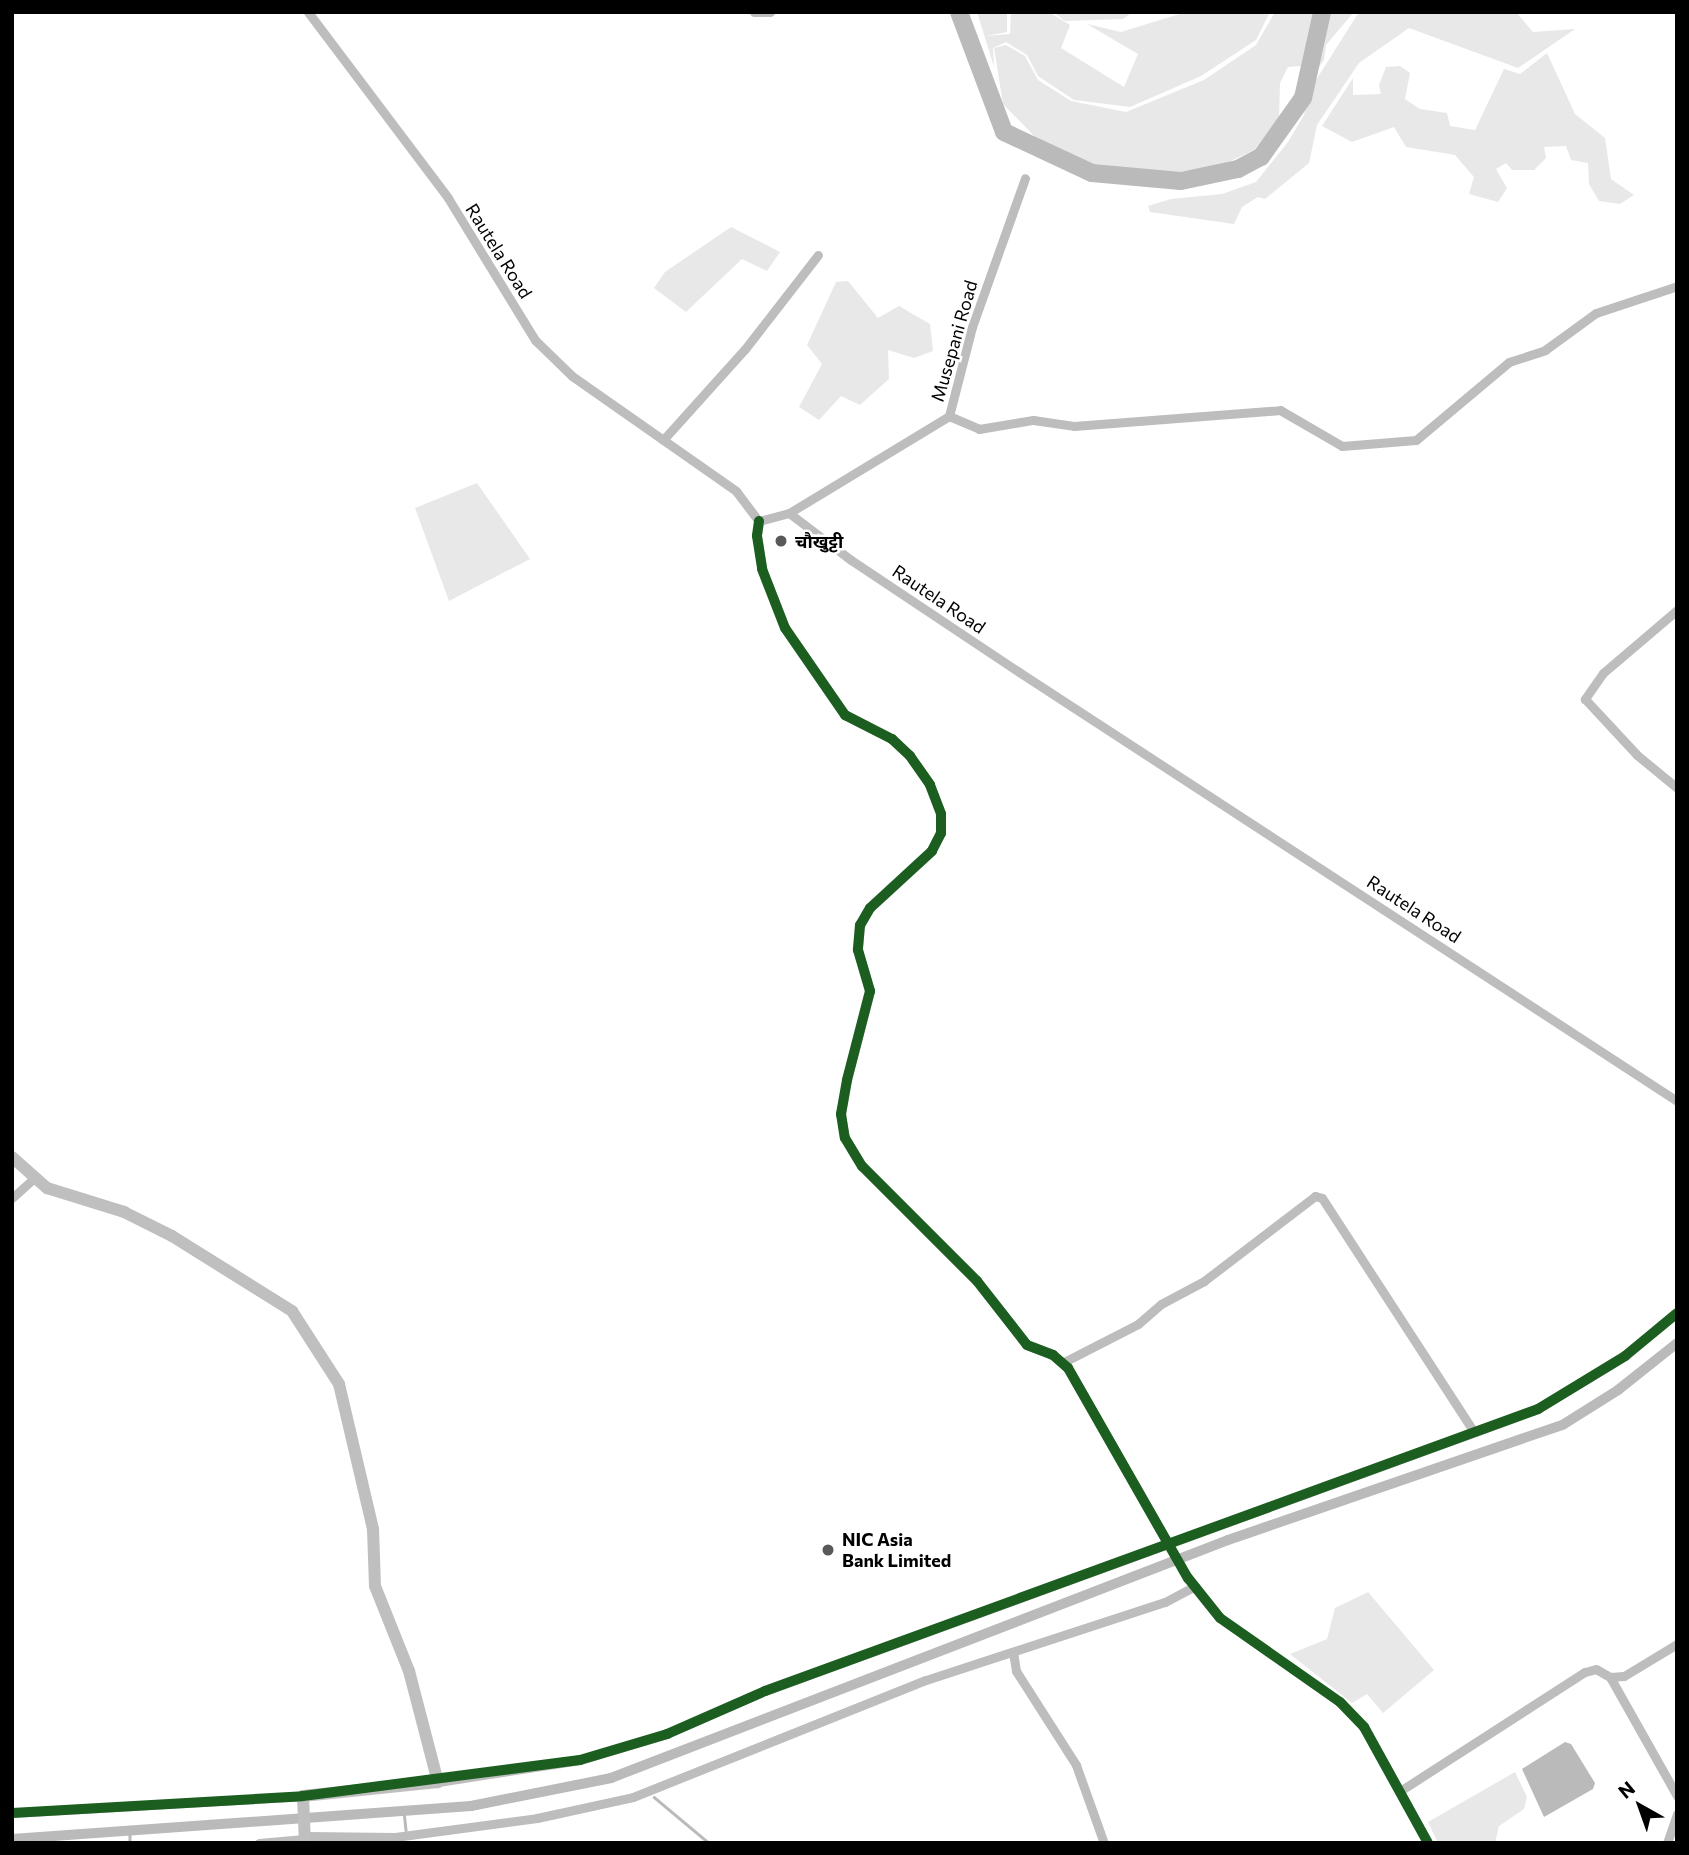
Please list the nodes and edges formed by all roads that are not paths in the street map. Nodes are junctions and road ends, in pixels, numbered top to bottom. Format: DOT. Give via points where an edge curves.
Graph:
graph roads {
  1 [pos="308,12"];
  2 [pos="754,12"];
  3 [pos="770,12"];
  4 [pos="1025,177"];
  5 [pos="818,255"];
  6 [pos="1677,286"];
  7 [pos="949,416"];
  8 [pos="663,440"];
  9 [pos="789,513"];
  10 [pos="759,521"];
  11 [pos="1677,610"];
  12 [pos="1677,788"];
  13 [pos="1677,1101"];
  14 [pos="12,1157"];
  15 [pos="35,1177"];
  16 [pos="12,1198"];
  17 [pos="1677,1312"];
  18 [pos="1062,1363"];
  19 [pos="1474,1432"];
  20 [pos="1166,1542"];
  21 [pos="1195,1586"];
  22 [pos="1677,1644"];
  23 [pos="1013,1652"];
  24 [pos="1610,1677"];
  25 [pos="438,1782"];
  26 [pos="1400,1791"];
  27 [pos="1677,1796"];
  28 [pos="304,1801"];
  29 [pos="12,1813"];
  30 [pos="1677,1814"];
  31 [pos="305,1836"];
  32 [pos="396,1840"];
  33 [pos="259,1843"];
  34 [pos="1104,1843"];
  35 [pos="1428,1843"];
  36 [pos="1667,1843"];
  1 -- 8 [label="street, Rautela Road" via="448,198 535,340 572,376"];
  2 -- 3 [label="street"];
  4 -- 7 [label="street, Musepani Road" via="972,327"];
  5 -- 8 [label="street" via="745,349"];
  6 -- 7 [label="street" via="1596,313 1545,350 1509,362 1416,440 1342,446 1280,410 1073,426 1033,419 979,429"];
  7 -- 9 [label="street, Musepani Road"];
  8 -- 10 [label="street, Rautela Road" via="736,491"];
  9 -- 10 [label="street"];
  9 -- 13 [label="street, Rautela Road" via="1010,666"];
  10 -- 18 [label="street" via="762,569 792,639 845,715 892,739 911,756 930,785 941,814 941,833 932,851 870,908 860,925 858,950 870,990 841,1114 845,1138 862,1166 977,1281 1027,1345"];
  11 -- 12 [label="street" via="1603,673 1585,699 1637,755"];
  14 -- 15 [label="street"];
  15 -- 16 [label="street"];
  15 -- 25 [label="street" via="47,1188 124,1212 172,1236 292,1311 339,1384 373,1529 375,1586 410,1671"];
  17 -- 19 [label="street" via="1625,1356 1538,1409"];
  18 -- 19 [label="street" via="1138,1324 1161,1304 1204,1282 1315,1196 1322,1198"];
  18 -- 20 [label="street"];
  19 -- 20 [label="street"];
  20 -- 21 [label="street" via="1177,1552"];
  20 -- 25 [label="street" via="765,1691 667,1734 580,1760"];
  21 -- 23 [label="street" via="1165,1602"];
  21 -- 26 [label="street" via="1220,1618 1340,1702 1364,1727"];
  22 -- 24 [label="street" via="1624,1675"];
  23 -- 32 [label="street" via="913,1685 633,1797 537,1818"];
  23 -- 34 [label="street" via="1016,1671 1076,1765"];
  24 -- 26 [label="street" via="1597,1669 1585,1672"];
  24 -- 27 [label="street"];
  25 -- 28 [label="street"];
  26 -- 35 [label="street"];
  28 -- 29 [label="street"];
  28 -- 31 [label="street"];
  30 -- 36 [label="street"];
  31 -- 32 [label="street"];
  31 -- 33 [label="street"];
}
